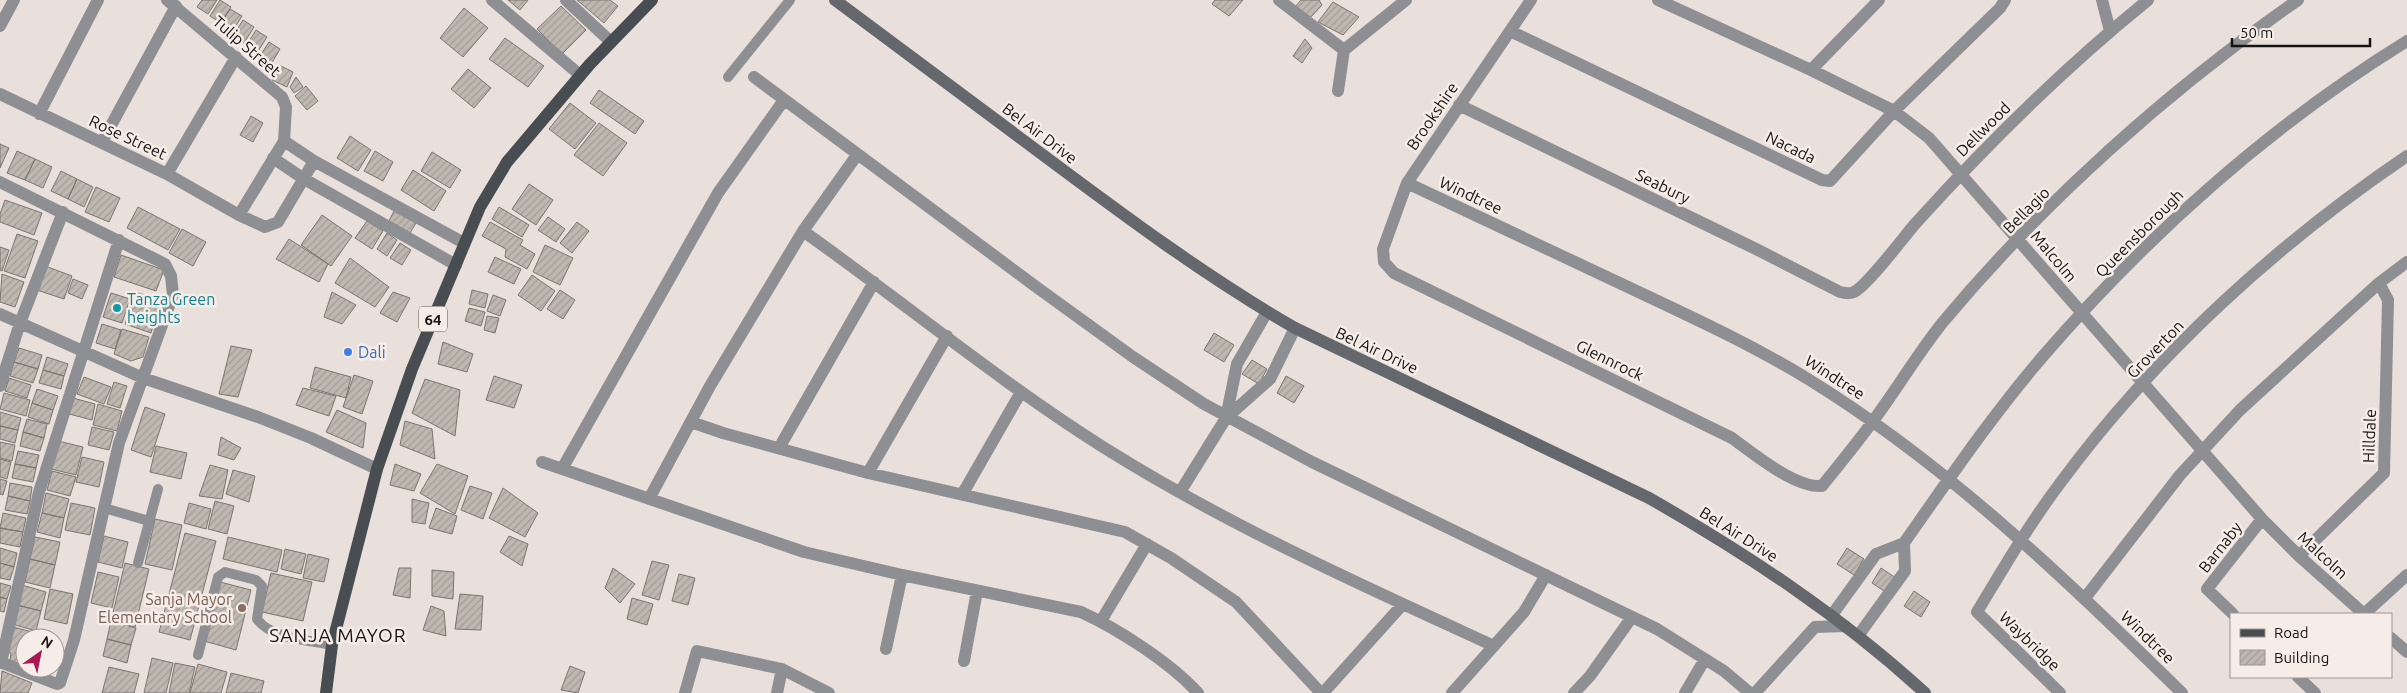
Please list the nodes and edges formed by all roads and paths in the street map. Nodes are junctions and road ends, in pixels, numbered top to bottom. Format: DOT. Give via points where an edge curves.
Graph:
graph roads {
  1 [pos="14,0"];
  2 [pos="98,0"];
  3 [pos="492,0"];
  4 [pos="566,0"];
  5 [pos="652,0"];
  6 [pos="790,0"];
  7 [pos="835,0"];
  8 [pos="1279,0"];
  9 [pos="1404,0"];
  10 [pos="1531,0"];
  11 [pos="1879,0"];
  12 [pos="2005,0"];
  13 [pos="2102,0"];
  14 [pos="2148,0"];
  15 [pos="2298,0"];
  16 [pos="1662,1"];
  17 [pos="171,3"];
  18 [pos="0,26"];
  19 [pos="1510,31"];
  20 [pos="2110,31"];
  21 [pos="2407,41"];
  22 [pos="611,42"];
  23 [pos="1344,50"];
  24 [pos="236,57"];
  25 [pos="1811,70"];
  26 [pos="580,75"];
  27 [pos="754,76"];
  28 [pos="728,77"];
  29 [pos="1338,91"];
  30 [pos="0,94"];
  31 [pos="784,100"];
  32 [pos="1459,105"];
  33 [pos="1894,111"];
  34 [pos="39,114"];
  35 [pos="284,141"];
  36 [pos="102,142"];
  37 [pos="857,155"];
  38 [pos="2407,156"];
  39 [pos="273,158"];
  40 [pos="314,162"];
  41 [pos="1961,173"];
  42 [pos="167,174"];
  43 [pos="304,180"];
  44 [pos="0,182"];
  45 [pos="1407,183"];
  46 [pos="63,212"];
  47 [pos="239,215"];
  48 [pos="802,231"];
  49 [pos="119,240"];
  50 [pos="2019,240"];
  51 [pos="464,243"];
  52 [pos="1384,262"];
  53 [pos="2407,262"];
  54 [pos="456,265"];
  55 [pos="874,282"];
  56 [pos="2379,283"];
  57 [pos="1852,293"];
  58 [pos="1267,312"];
  59 [pos="0,314"];
  60 [pos="2081,314"];
  61 [pos="20,323"];
  62 [pos="1295,328"];
  63 [pos="947,336"];
  64 [pos="82,352"];
  65 [pos="144,378"];
  66 [pos="2143,383"];
  67 [pos="0,386"];
  68 [pos="1021,392"];
  69 [pos="1226,418"];
  70 [pos="691,422"];
  71 [pos="1873,422"];
  72 [pos="779,448"];
  73 [pos="2202,453"];
  74 [pos="542,462"];
  75 [pos="377,469"];
  76 [pos="562,469"];
  77 [pos="868,473"];
  78 [pos="1949,479"];
  79 [pos="1822,486"];
  80 [pos="158,489"];
  81 [pos="1180,492"];
  82 [pos="963,493"];
  83 [pos="649,499"];
  84 [pos="104,508"];
  85 [pos="148,520"];
  86 [pos="2262,520"];
  87 [pos="2020,539"];
  88 [pos="1904,543"];
  89 [pos="1147,544"];
  90 [pos="2299,556"];
  91 [pos="138,563"];
  92 [pos="902,575"];
  93 [pos="1546,575"];
  94 [pos="2407,575"];
  95 [pos="977,591"];
  96 [pos="2085,598"];
  97 [pos="1403,604"];
  98 [pos="1977,612"];
  99 [pos="2232,613"];
  100 [pos="2363,613"];
  101 [pos="2365,613"];
  102 [pos="1832,615"];
  103 [pos="1632,617"];
  104 [pos="1101,621"];
  105 [pos="1845,626"];
  106 [pos="1858,636"];
  107 [pos="2392,639"];
  108 [pos="332,645"];
  109 [pos="1494,646"];
  110 [pos="886,650"];
  111 [pos="2407,652"];
  112 [pos="198,655"];
  113 [pos="1705,659"];
  114 [pos="964,661"];
  115 [pos="1,663"];
  116 [pos="782,669"];
  117 [pos="2299,678"];
  118 [pos="326,693"];
  119 [pos="685,693"];
  120 [pos="777,693"];
  121 [pos="829,693"];
  122 [pos="1198,693"];
  123 [pos="1322,693"];
  124 [pos="1452,693"];
  125 [pos="1574,693"];
  126 [pos="1685,693"];
  127 [pos="1750,693"];
  128 [pos="1755,693"];
  129 [pos="1925,693"];
  130 [pos="2060,693"];
  131 [pos="2182,693"];
  132 [pos="2315,693"];
  1 -- 18 [label="street"];
  2 -- 34 [label="street"];
  3 -- 26 [label="street"];
  4 -- 22 [label="street"];
  5 -- 22 [label="main road, 64"];
  6 -- 28 [label="lane"];
  7 -- 58 [label="street, Bel Air Drive" via="1084,186 1187,260"];
  8 -- 23 [label="street"];
  9 -- 23 [label="street"];
  10 -- 19 [label="street, Brookshire"];
  11 -- 25 [label="street"];
  12 -- 33 [label="street, Nacada"];
  13 -- 20 [label="street"];
  14 -- 20 [label="street, Dellwood"];
  15 -- 50 [label="street, Bellagio" via="2256,29 2108,151"];
  16 -- 25 [label="street, Malcolm"];
  17 -- 24 [label="street, Tulip Street"];
  17 -- 36 [label="street"];
  19 -- 32 [label="street, Brookshire"];
  19 -- 33 [label="street, Nacada" via="1822,180 1830,181 1837,175"];
  20 -- 41 [label="street, Dellwood"];
  21 -- 60 [label="street, Queensborough" via="2333,91 2241,161 2150,243"];
  22 -- 26 [label="main road, 64"];
  23 -- 29 [label="street"];
  24 -- 35 [label="street, Tulip Street" via="282,97 286,107"];
  24 -- 42 [label="street"];
  25 -- 33 [label="street, Malcolm"];
  26 -- 51 [label="main road, 64" via="508,162 480,207"];
  27 -- 31 [label="street"];
  30 -- 34 [label="street, Rose Street"];
  31 -- 37 [label="street"];
  31 -- 76 [label="street" via="718,193"];
  32 -- 45 [label="street, Brookshire"];
  32 -- 57 [label="street, Seabury" via="1840,292"];
  33 -- 41 [label="street, Malcolm" via="1929,138"];
  34 -- 36 [label="street, Rose Street"];
  35 -- 39 [label="street"];
  35 -- 40 [label="street"];
  36 -- 42 [label="street, Rose Street"];
  37 -- 48 [label="street"];
  37 -- 69 [label="street" via="1133,357"];
  38 -- 66 [label="street, Groverton" via="2359,188 2286,245 2230,295"];
  39 -- 43 [label="street"];
  39 -- 47 [label="street"];
  40 -- 43 [label="street, Rose Street"];
  40 -- 51 [label="street"];
  41 -- 50 [label="street, Malcolm"];
  41 -- 57 [label="street, Dellwood" via="1862,287"];
  42 -- 47 [label="street, Rose Street"];
  43 -- 47 [label="street, Rose Street" via="278,222 265,227"];
  43 -- 54 [label="street"];
  44 -- 46 [label="street"];
  45 -- 52 [label="street, Brookshire" via="1383,249"];
  45 -- 71 [label="street, Windtree" via="1716,329 1788,367"];
  46 -- 49 [label="street"];
  46 -- 61 [label="street"];
  48 -- 55 [label="street"];
  48 -- 70 [label="street"];
  49 -- 64 [label="street"];
  49 -- 65 [label="street" via="165,264 171,276 173,295"];
  50 -- 60 [label="street, Malcolm"];
  50 -- 71 [label="street, Bellagio" via="1943,323"];
  51 -- 54 [label="main road, 64"];
  52 -- 79 [label="street, Glennrock" via="1394,273 1732,438 1781,472 1811,487"];
  53 -- 56 [label="street"];
  54 -- 75 [label="main road, 64" via="412,369"];
  55 -- 63 [label="street"];
  55 -- 72 [label="street"];
  56 -- 73 [label="street" via="2240,410"];
  56 -- 90 [label="street, Hilldale" via="2388,300 2384,472"];
  58 -- 62 [label="street, Bel Air Drive"];
  58 -- 69 [label="street" via="1237,364"];
  59 -- 61 [label="street"];
  60 -- 66 [label="street, Malcolm"];
  60 -- 78 [label="street, Queensborough" via="1996,414"];
  61 -- 64 [label="street"];
  61 -- 67 [label="street"];
  62 -- 69 [label="street" via="1270,379"];
  62 -- 102 [label="street, Bel Air Drive" via="1649,498 1742,553"];
  63 -- 68 [label="street"];
  63 -- 77 [label="street"];
  64 -- 65 [label="street"];
  64 -- 115 [label="street" via="39,492"];
  65 -- 75 [label="street" via="258,417"];
  65 -- 84 [label="street" via="119,443"];
  66 -- 73 [label="street, Malcolm"];
  66 -- 87 [label="street, Groverton" via="2062,480"];
  68 -- 81 [label="street" via="1102,446"];
  68 -- 82 [label="street"];
  69 -- 81 [label="street"];
  69 -- 93 [label="street"];
  70 -- 72 [label="street"];
  70 -- 83 [label="street"];
  71 -- 78 [label="street, Windtree"];
  71 -- 79 [label="street, Bellagio"];
  72 -- 77 [label="street"];
  73 -- 86 [label="street, Malcolm"];
  73 -- 96 [label="street" via="2180,475"];
  74 -- 76 [label="street"];
  75 -- 108 [label="main road, 64"];
  76 -- 83 [label="street"];
  77 -- 82 [label="street"];
  78 -- 87 [label="street, Windtree"];
  78 -- 88 [label="street, Queensborough"];
  80 -- 85 [label="lane"];
  81 -- 97 [label="street" via="1225,518"];
  82 -- 89 [label="street" via="1125,532"];
  83 -- 92 [label="street" via="804,552"];
  84 -- 85 [label="lane"];
  84 -- 115 [label="street" via="74,640 60,683"];
  85 -- 91 [label="lane"];
  86 -- 90 [label="street, Malcolm"];
  86 -- 99 [label="street, Barnaby" via="2207,589"];
  87 -- 96 [label="street, Windtree"];
  87 -- 98 [label="street, Groverton"];
  88 -- 102 [label="street" via="1876,554"];
  88 -- 106 [label="street" via="1905,571"];
  89 -- 104 [label="street"];
  89 -- 123 [label="street" via="1236,602"];
  90 -- 100 [label="street, Malcolm"];
  92 -- 95 [label="street"];
  92 -- 110 [label="street"];
  93 -- 103 [label="street"];
  93 -- 109 [label="street" via="1524,612"];
  94 -- 101 [label="street"];
  95 -- 104 [label="street" via="1081,612"];
  95 -- 114 [label="street"];
  96 -- 131 [label="street, Windtree"];
  97 -- 109 [label="street"];
  97 -- 123 [label="street"];
  98 -- 130 [label="street, Waybridge"];
  102 -- 105 [label="street, Bel Air Drive"];
  103 -- 113 [label="street" via="1657,628"];
  103 -- 125 [label="street"];
  104 -- 122 [label="street" via="1185,678"];
  105 -- 106 [label="street, Bel Air Drive"];
  105 -- 128 [label="street" via="1814,627"];
  106 -- 129 [label="street, Bel Air Drive"];
  107 -- 111 [label="street"];
  108 -- 112 [label="lane" via="262,626 257,619 262,586 256,580 225,572 218,578"];
  108 -- 118 [label="main road, 64"];
  109 -- 124 [label="street"];
  113 -- 126 [label="street"];
  113 -- 127 [label="street"];
  116 -- 119 [label="street" via="697,651"];
  116 -- 120 [label="street"];
  116 -- 121 [label="street"];
  117 -- 132 [label="street"];
}
